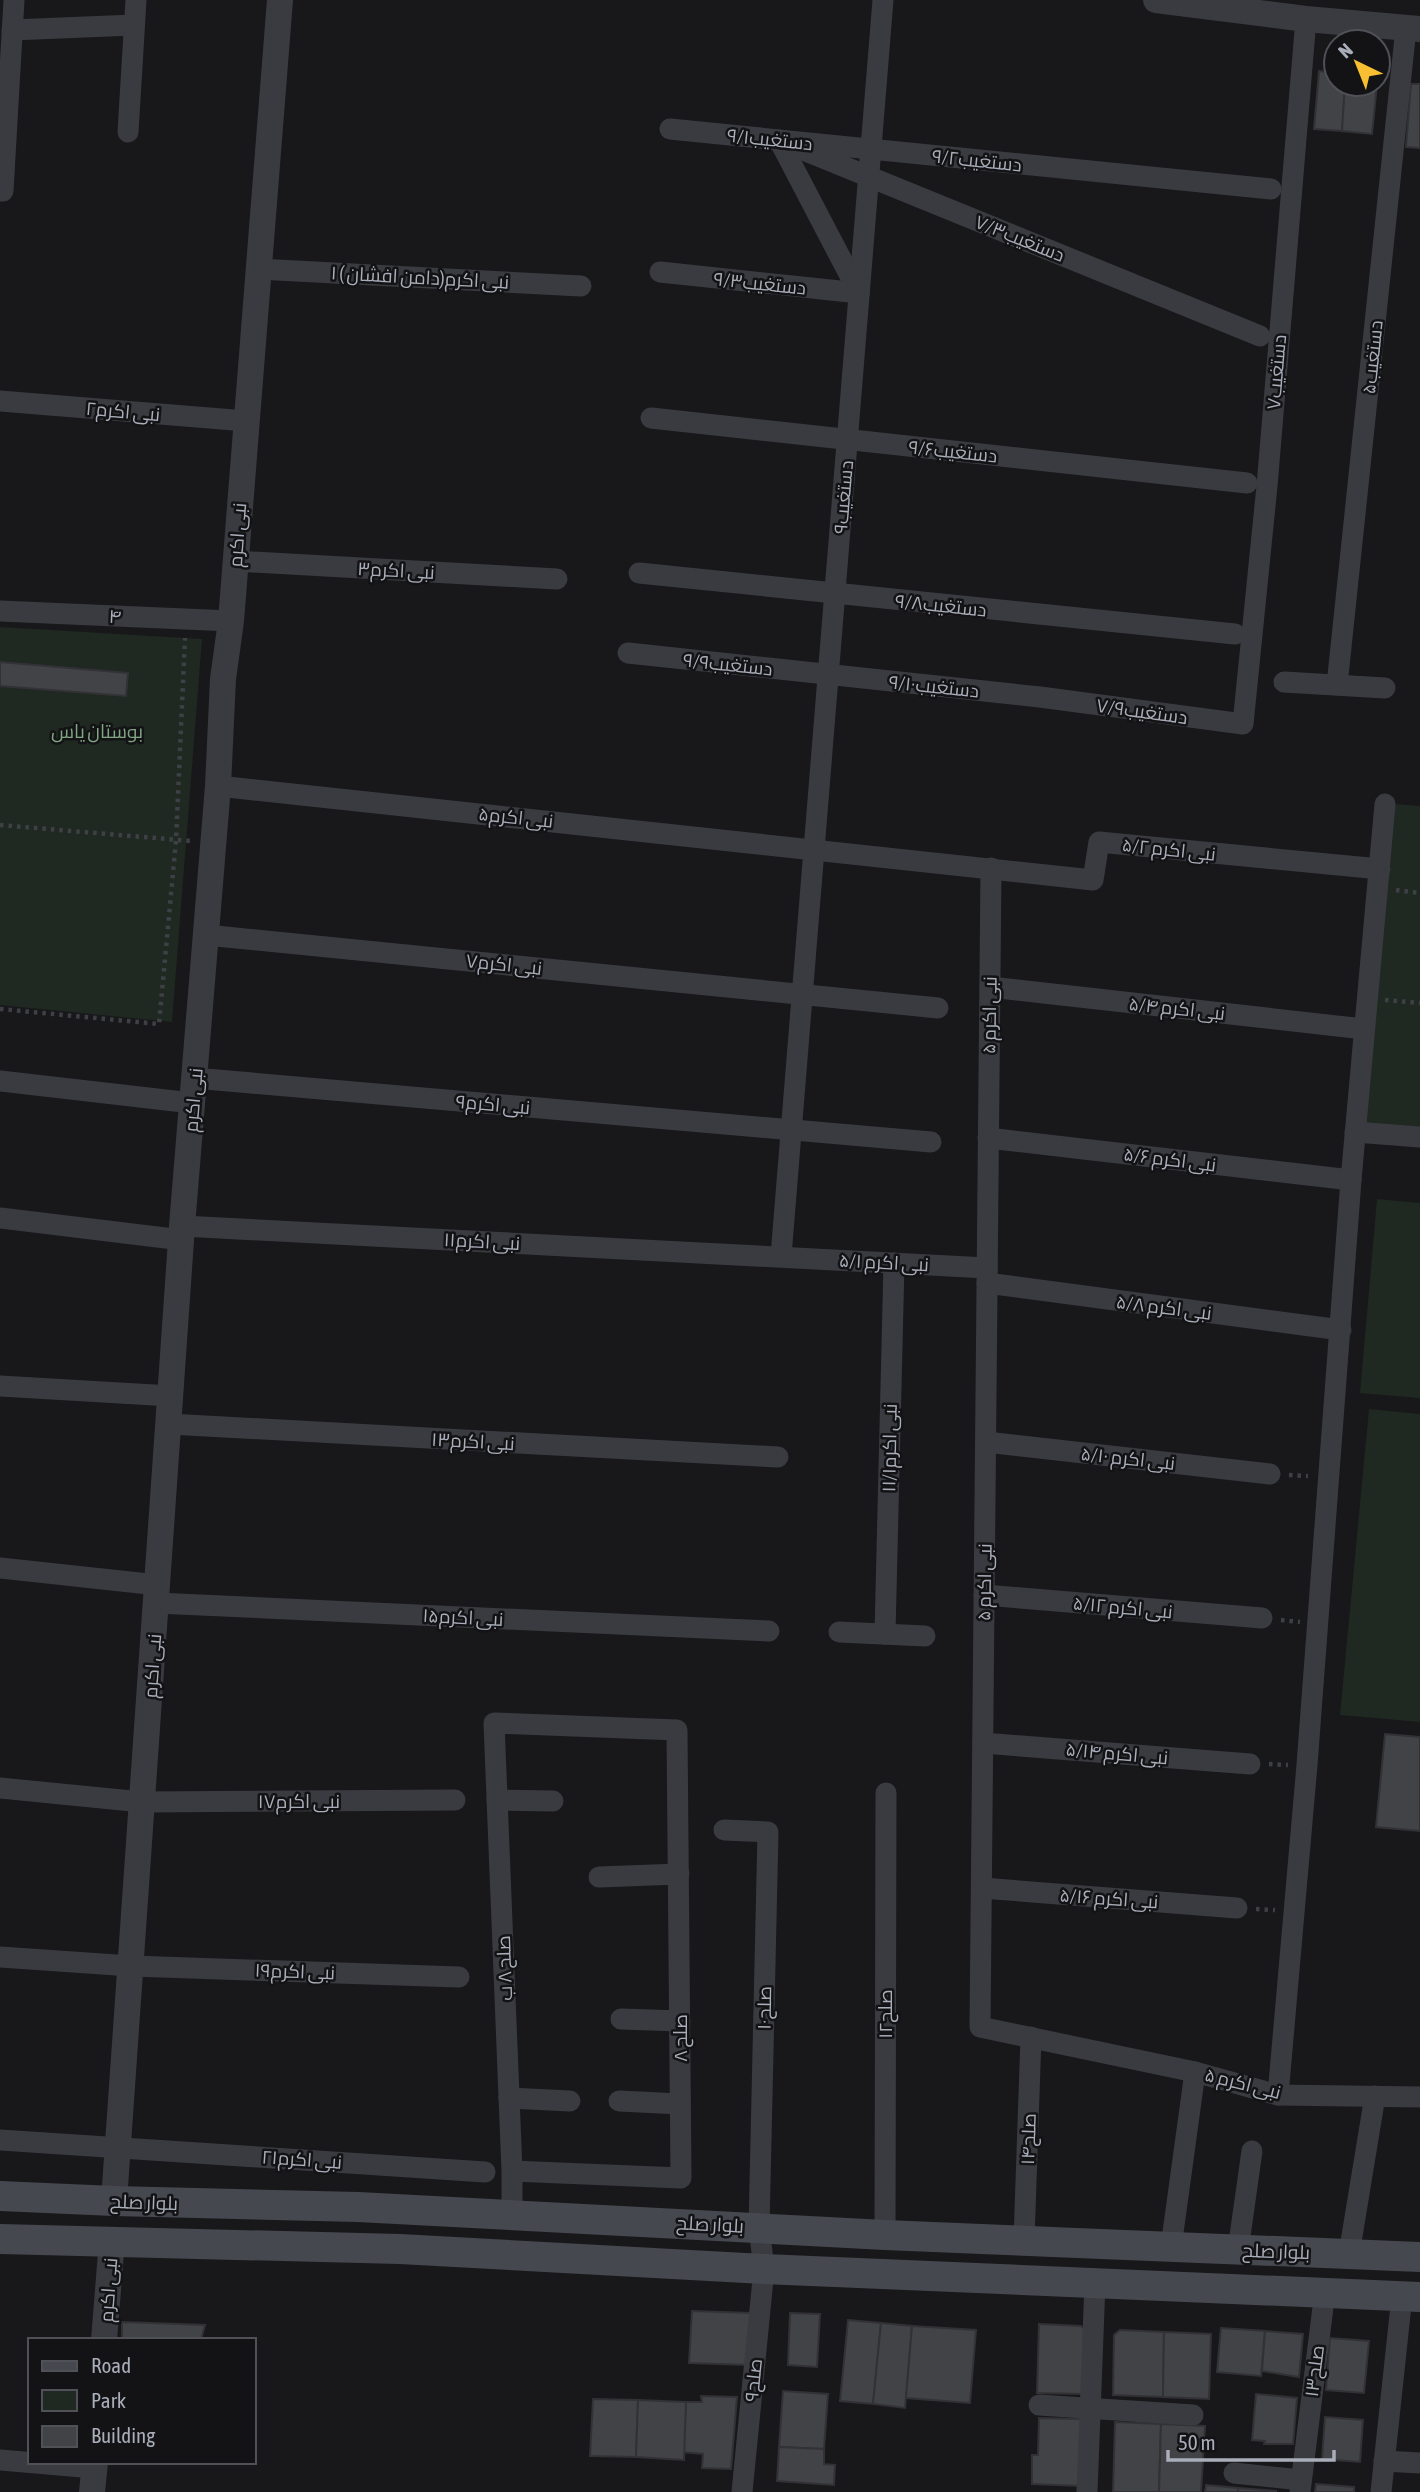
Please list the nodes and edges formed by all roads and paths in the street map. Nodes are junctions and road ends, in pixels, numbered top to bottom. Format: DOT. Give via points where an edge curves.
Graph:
graph roads {
  1 [pos="14,0"];
  2 [pos="136,0"];
  3 [pos="280,0"];
  4 [pos="883,0"];
  5 [pos="1156,0"];
  6 [pos="1279,8"];
  7 [pos="1306,19"];
  8 [pos="134,25"];
  9 [pos="1413,29"];
  10 [pos="12,30"];
  11 [pos="670,129"];
  12 [pos="128,132"];
  13 [pos="779,140"];
  14 [pos="871,149"];
  15 [pos="1271,190"];
  16 [pos="0,191"];
  17 [pos="258,269"];
  18 [pos="660,272"];
  19 [pos="581,286"];
  20 [pos="859,293"];
  21 [pos="1260,336"];
  22 [pos="0,401"];
  23 [pos="651,418"];
  24 [pos="246,421"];
  25 [pos="847,439"];
  26 [pos="1247,483"];
  27 [pos="235,561"];
  28 [pos="639,573"];
  29 [pos="557,579"];
  30 [pos="835,594"];
  31 [pos="0,611"];
  32 [pos="186,619"];
  33 [pos="230,621"];
  34 [pos="1235,634"];
  35 [pos="628,653"];
  36 [pos="828,674"];
  37 [pos="1284,682"];
  38 [pos="1337,685"];
  39 [pos="1385,688"];
  40 [pos="1040,697"];
  41 [pos="1243,724"];
  42 [pos="218,786"];
  43 [pos="1385,804"];
  44 [pos="0,825"];
  45 [pos="176,840"];
  46 [pos="213,843"];
  47 [pos="814,848"];
  48 [pos="991,868"];
  49 [pos="1380,870"];
  50 [pos="206,935"];
  51 [pos="990,987"];
  52 [pos="802,993"];
  53 [pos="1367,998"];
  54 [pos="1420,1003"];
  55 [pos="938,1008"];
  56 [pos="0,1009"];
  57 [pos="1364,1029"];
  58 [pos="0,1081"];
  59 [pos="193,1091"];
  60 [pos="791,1129"];
  61 [pos="1355,1132"];
  62 [pos="1420,1137"];
  63 [pos="988,1138"];
  64 [pos="930,1142"];
  65 [pos="1351,1180"];
  66 [pos="0,1218"];
  67 [pos="182,1233"];
  68 [pos="780,1256"];
  69 [pos="894,1263"];
  70 [pos="987,1276"];
  71 [pos="1341,1330"];
  72 [pos="0,1386"];
  73 [pos="171,1396"];
  74 [pos="169,1424"];
  75 [pos="986,1442"];
  76 [pos="778,1457"];
  77 [pos="1270,1474"];
  78 [pos="1329,1478"];
  79 [pos="0,1568"];
  80 [pos="157,1594"];
  81 [pos="984,1595"];
  82 [pos="1262,1618"];
  83 [pos="1318,1624"];
  84 [pos="769,1630"];
  85 [pos="839,1632"];
  86 [pos="885,1634"];
  87 [pos="925,1636"];
  88 [pos="494,1723"];
  89 [pos="983,1743"];
  90 [pos="1250,1764"];
  91 [pos="1307,1765"];
  92 [pos="0,1788"];
  93 [pos="886,1793"];
  94 [pos="455,1800"];
  95 [pos="497,1800"];
  96 [pos="553,1801"];
  97 [pos="142,1802"];
  98 [pos="724,1830"];
  99 [pos="679,1874"];
  100 [pos="599,1877"];
  101 [pos="982,1888"];
  102 [pos="1237,1908"];
  103 [pos="1294,1911"];
  104 [pos="0,1957"];
  105 [pos="131,1965"];
  106 [pos="459,1977"];
  107 [pos="621,2019"];
  108 [pos="680,2021"];
  109 [pos="1031,2038"];
  110 [pos="1195,2072"];
  111 [pos="1278,2095"];
  112 [pos="1375,2096"];
  113 [pos="1420,2097"];
  114 [pos="509,2098"];
  115 [pos="570,2101"];
  116 [pos="619,2101"];
  117 [pos="680,2104"];
  118 [pos="0,2140"];
  119 [pos="118,2146"];
  120 [pos="1252,2151"];
  121 [pos="512,2171"];
  122 [pos="485,2172"];
  123 [pos="0,2196"];
  124 [pos="114,2201"];
  125 [pos="512,2214"];
  126 [pos="759,2227"];
  127 [pos="885,2235"];
  128 [pos="0,2239"];
  129 [pos="1024,2240"];
  130 [pos="112,2241"];
  131 [pos="1171,2247"];
  132 [pos="1238,2249"];
  133 [pos="1349,2254"];
  134 [pos="1420,2257"];
  135 [pos="764,2269"];
  136 [pos="1095,2283"];
  137 [pos="1325,2291"];
  138 [pos="1411,2297"];
  139 [pos="104,2338"];
  140 [pos="1039,2405"];
  141 [pos="1090,2408"];
  142 [pos="1193,2415"];
  143 [pos="0,2459"];
  144 [pos="1384,2461"];
  145 [pos="28,2463"];
  146 [pos="1420,2463"];
  147 [pos="31,2464"];
  148 [pos="1234,2473"];
  149 [pos="94,2474"];
  150 [pos="1300,2486"];
  151 [pos="742,2492"];
  152 [pos="1087,2492"];
  153 [pos="1381,2492"];
  1 -- 10 [label="street"];
  2 -- 8 [label="street"];
  3 -- 17 [label="street, نبی اکرم"];
  4 -- 14 [label="street, دستغیب۹"];
  5 -- 6 [label="street"];
  6 -- 7 [label="street"];
  7 -- 9 [label="street"];
  7 -- 41 [label="street, دستغیب۷"];
  8 -- 10 [label="street"];
  8 -- 12 [label="street"];
  9 -- 38 [label="street, دستغیب۵"];
  10 -- 16 [label="street"];
  11 -- 13 [label="street, دستغیب۹/۱"];
  13 -- 14 [label="street, دستغیب۹/۱"];
  13 -- 20 [label="street"];
  13 -- 21 [label="street, دستغیب۷/۳"];
  14 -- 15 [label="street, دستغیب۹/۲"];
  14 -- 20 [label="street, دستغیب۹"];
  17 -- 19 [label="street, ۱ نبی اکرم(دامن افشان )"];
  17 -- 24 [label="street, نبی اکرم"];
  18 -- 20 [label="street, دستغیب۹/۳"];
  20 -- 25 [label="street, دستغیب۹"];
  22 -- 24 [label="street, نبی اکرم۲"];
  23 -- 25 [label="street, دستغیب۹/۶"];
  24 -- 27 [label="street, نبی اکرم"];
  25 -- 26 [label="street, دستغیب۹/۶"];
  25 -- 30 [label="street, دستغیب۹"];
  27 -- 29 [label="street, نبی اکرم۳"];
  27 -- 33 [label="street, نبی اکرم"];
  28 -- 30 [label="street, دستغیب۹/۸"];
  30 -- 34 [label="street, دستغیب۹/۸"];
  30 -- 36 [label="street, دستغیب۹"];
  31 -- 32 [label="street, ۴"];
  32 -- 33 [label="street, ۴"];
  32 -- 45 [label="path"];
  33 -- 42 [label="street, نبی اکرم"];
  35 -- 36 [label="street, دستغیب۹/۹"];
  36 -- 40 [label="street, دستغیب۹/۱۰"];
  36 -- 47 [label="street, دستغیب۹"];
  37 -- 38 [label="street"];
  38 -- 39 [label="street"];
  40 -- 41 [label="street, دستغیب۷/۹"];
  42 -- 46 [label="street, نبی اکرم"];
  42 -- 47 [label="street, نبی اکرم۵"];
  43 -- 49 [label="street"];
  44 -- 45 [label="path"];
  45 -- 46 [label="path"];
  45 -- 56 [label="path" via="159,1024"];
  46 -- 50 [label="street, نبی اکرم"];
  47 -- 48 [label="street"];
  47 -- 52 [label="street, دستغیب۹"];
  48 -- 49 [label="street, نبی اکرم ۵/۲" via="1093,880 1099,842"];
  48 -- 51 [label="street, نبی اکرم ۵"];
  49 -- 53 [label="street"];
  50 -- 52 [label="street, نبی اکرم۷"];
  50 -- 59 [label="street, نبی اکرم"];
  51 -- 57 [label="street, نبی اکرم ۵/۴"];
  51 -- 63 [label="street, نبی اکرم ۵"];
  52 -- 55 [label="street, نبی اکرم۷"];
  52 -- 60 [label="street, دستغیب۹"];
  53 -- 54 [label="path"];
  53 -- 57 [label="street"];
  57 -- 61 [label="street"];
  58 -- 59 [label="street, نبی اکرم۹"];
  59 -- 60 [label="street, نبی اکرم۹"];
  59 -- 67 [label="street, نبی اکرم"];
  60 -- 64 [label="street, نبی اکرم۹"];
  60 -- 68 [label="street"];
  61 -- 62 [label="street"];
  61 -- 65 [label="street"];
  63 -- 65 [label="street, نبی اکرم ۵/۶"];
  63 -- 70 [label="street, نبی اکرم ۵"];
  65 -- 71 [label="street"];
  66 -- 67 [label="street, نبی اکرم۱۱"];
  67 -- 68 [label="street, نبی اکرم۱۱"];
  67 -- 73 [label="street, نبی اکرم"];
  68 -- 69 [label="street, نبی اکرم ۵/۱"];
  69 -- 70 [label="street, نبی اکرم ۵/۱"];
  69 -- 86 [label="street, نبی اکرم۱۱/۱"];
  70 -- 71 [label="street, نبی اکرم ۵/۸"];
  70 -- 75 [label="street, نبی اکرم ۵"];
  71 -- 78 [label="street"];
  72 -- 73 [label="street"];
  73 -- 74 [label="street, نبی اکرم"];
  74 -- 76 [label="street, نبی اکرم۱۳"];
  74 -- 80 [label="street, نبی اکرم"];
  75 -- 77 [label="street, نبی اکرم ۵/۱۰"];
  75 -- 81 [label="street, نبی اکرم ۵"];
  77 -- 78 [label="path"];
  78 -- 83 [label="street"];
  79 -- 80 [label="street, نبی اکرم۱۵"];
  80 -- 84 [label="street, نبی اکرم۱۵"];
  80 -- 97 [label="street, نبی اکرم"];
  81 -- 82 [label="street, نبی اکرم ۵/۱۲"];
  81 -- 89 [label="street, نبی اکرم ۵"];
  82 -- 83 [label="path"];
  83 -- 91 [label="street"];
  85 -- 86 [label="street"];
  86 -- 87 [label="street"];
  88 -- 95 [label="street, صلح ۸ ب"];
  88 -- 99 [label="street, ۸ صلح" via="677,1730"];
  89 -- 90 [label="street, نبی اکرم ۵/۱۴"];
  89 -- 101 [label="street, نبی اکرم ۵"];
  90 -- 91 [label="path"];
  91 -- 103 [label="street"];
  92 -- 97 [label="street, نبی اکرم۱۷"];
  93 -- 127 [label="street, صلح۱۲"];
  94 -- 97 [label="street, نبی اکرم۱۷"];
  95 -- 96 [label="street"];
  95 -- 114 [label="street, صلح ۸ ب"];
  97 -- 105 [label="street, نبی اکرم"];
  98 -- 126 [label="street, صلح۱۰" via="768,1832"];
  99 -- 100 [label="street"];
  99 -- 108 [label="street, ۸ صلح"];
  101 -- 102 [label="street, نبی اکرم ۵/۱۶"];
  101 -- 109 [label="street, نبی اکرم ۵" via="980,2027"];
  102 -- 103 [label="path"];
  103 -- 111 [label="street"];
  104 -- 105 [label="street, نبی اکرم۱۹"];
  105 -- 106 [label="street, نبی اکرم۱۹"];
  105 -- 119 [label="street, نبی اکرم"];
  107 -- 108 [label="street"];
  108 -- 117 [label="street, ۸ صلح"];
  109 -- 110 [label="street, نبی اکرم ۵"];
  109 -- 129 [label="street, صلح۱۴"];
  110 -- 111 [label="street, نبی اکرم ۵"];
  110 -- 131 [label="street"];
  111 -- 112 [label="street, نبی اکرم ۵"];
  112 -- 113 [label="street, نبی اکرم ۵"];
  112 -- 133 [label="street"];
  114 -- 115 [label="street"];
  114 -- 121 [label="street, صلح ۸ ب"];
  116 -- 117 [label="street"];
  117 -- 121 [label="street, ۸ صلح" via="681,2178"];
  118 -- 119 [label="street, نبی اکرم۲۱"];
  119 -- 122 [label="street, نبی اکرم۲۱"];
  119 -- 124 [label="street, نبی اکرم"];
  120 -- 132 [label="street"];
  121 -- 125 [label="street, صلح ۸ ب"];
  123 -- 124 [label="main road, بلوار صلح"];
  124 -- 125 [label="main road, بلوار صلح"];
  125 -- 126 [label="main road, بلوار صلح"];
  126 -- 127 [label="main road, بلوار صلح"];
  126 -- 135 [label="street, صلح۹"];
  127 -- 129 [label="main road, بلوار صلح"];
  128 -- 130 [label="main road, بلوار صلح"];
  129 -- 131 [label="main road, بلوار صلح"];
  130 -- 135 [label="main road, بلوار صلح" via="400,2249"];
  130 -- 139 [label="street, نبی اکرم"];
  131 -- 132 [label="main road, بلوار صلح"];
  132 -- 133 [label="main road, بلوار صلح"];
  133 -- 134 [label="main road, بلوار صلح"];
  135 -- 136 [label="main road, بلوار صلح"];
  135 -- 151 [label="street, صلح۹"];
  136 -- 137 [label="main road, بلوار صلح"];
  136 -- 141 [label="street"];
  137 -- 138 [label="main road, بلوار صلح"];
  137 -- 150 [label="street, صلح۱۳"];
  138 -- 144 [label="street"];
  140 -- 141 [label="street"];
  141 -- 142 [label="street"];
  141 -- 152 [label="street"];
  143 -- 145 [label="street"];
  144 -- 146 [label="street"];
  144 -- 153 [label="street"];
  147 -- 149 [label="street"];
  148 -- 150 [label="street"];
}
